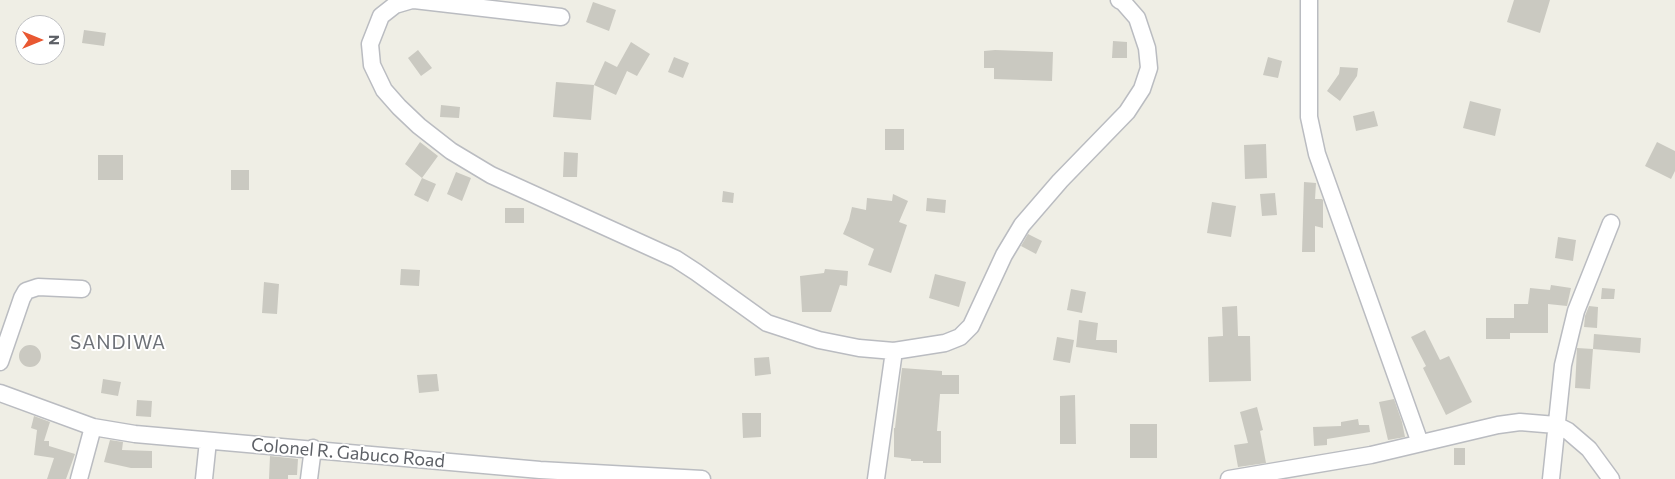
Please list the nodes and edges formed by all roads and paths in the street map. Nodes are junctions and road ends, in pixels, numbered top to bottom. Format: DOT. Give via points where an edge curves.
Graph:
graph roads {
  1 [pos="413,0"];
  2 [pos="1119,0"];
  3 [pos="1309,0"];
  4 [pos="561,17"];
  5 [pos="1611,223"];
  6 [pos="82,290"];
  7 [pos="894,351"];
  8 [pos="0,362"];
  9 [pos="0,393"];
  10 [pos="1556,425"];
  11 [pos="93,427"];
  12 [pos="208,441"];
  13 [pos="1420,443"];
  14 [pos="313,448"];
  15 [pos="469,471"];
  16 [pos="667,478"];
  17 [pos="79,479"];
  18 [pos="204,479"];
  19 [pos="309,479"];
  20 [pos="702,479"];
  21 [pos="876,479"];
  22 [pos="1229,479"];
  23 [pos="1552,479"];
  24 [pos="1610,479"];
  1 -- 4 [label="street"];
  1 -- 7 [label="street" via="395,6 381,16 370,44 372,65 394,102 451,151 491,175 676,259 767,323 819,340"];
  2 -- 7 [label="street" via="1137,18 1147,48 1149,68 1142,89 1127,112 1022,225 1004,255 971,326 960,337 945,343"];
  3 -- 13 [label="street" via="1309,117 1317,154"];
  5 -- 10 [label="street" via="1576,312 1563,365"];
  6 -- 8 [label="street" via="38,287 26,291"];
  7 -- 21 [label="street"];
  9 -- 11 [label="street, Colonel R. Gabuco Road"];
  10 -- 13 [label="street" via="1520,422"];
  10 -- 23 [label="street"];
  10 -- 24 [label="street" via="1589,449"];
  11 -- 12 [label="street, Colonel R. Gabuco Road"];
  11 -- 17 [label="street"];
  12 -- 14 [label="street, Colonel R. Gabuco Road"];
  12 -- 18 [label="street"];
  13 -- 22 [label="street"];
  14 -- 15 [label="street, Colonel R. Gabuco Road"];
  14 -- 19 [label="street"];
  15 -- 16 [label="street, Colonel R. Gabuco Road" via="540,470"];
  16 -- 20 [label="street, Colonel R. Gabuco Road"];
}
